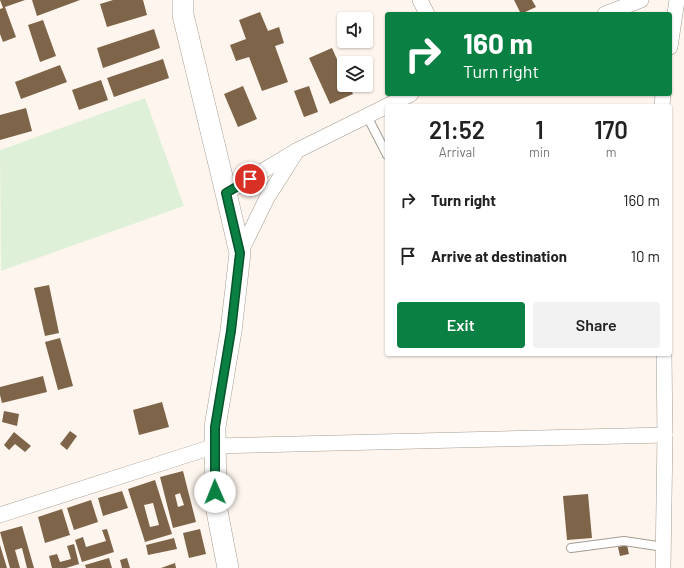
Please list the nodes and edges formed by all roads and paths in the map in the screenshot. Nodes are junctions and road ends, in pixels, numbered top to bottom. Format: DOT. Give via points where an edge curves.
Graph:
graph roads {
  1 [pos="183,0"];
  2 [pos="420,0"];
  3 [pos="640,0"];
  4 [pos="677,0"];
  5 [pos="425,12"];
  6 [pos="610,12"];
  7 [pos="672,34"];
  8 [pos="407,96"];
  9 [pos="391,104"];
  10 [pos="385,107"];
  11 [pos="367,116"];
  12 [pos="296,151"];
  13 [pos="385,151"];
  14 [pos="226,193"];
  15 [pos="240,253"];
  16 [pos="664,356"];
  17 [pos="665,435"];
  18 [pos="215,446"];
  19 [pos="0,515"];
  20 [pos="664,547"];
  21 [pos="571,548"];
  22 [pos="228,568"];
  23 [pos="664,568"];
  1 -- 14 [label="street" via="184,15"];
  2 -- 5 [label="street"];
  3 -- 6 [label="street"];
  4 -- 7 [label="street"];
  8 -- 9 [label="street"];
  10 -- 11 [label="street"];
  11 -- 12 [label="street"];
  11 -- 13 [label="lane"];
  12 -- 14 [label="street"];
  12 -- 15 [label="street" via="267,198"];
  14 -- 15 [label="street"];
  15 -- 18 [label="street" via="231,331 215,427"];
  16 -- 17 [label="street"];
  17 -- 18 [label="street"];
  17 -- 20 [label="street"];
  18 -- 19 [label="street"];
  18 -- 22 [label="street" via="216,506"];
  20 -- 21 [label="lane" via="624,541"];
  20 -- 23 [label="street"];
}
